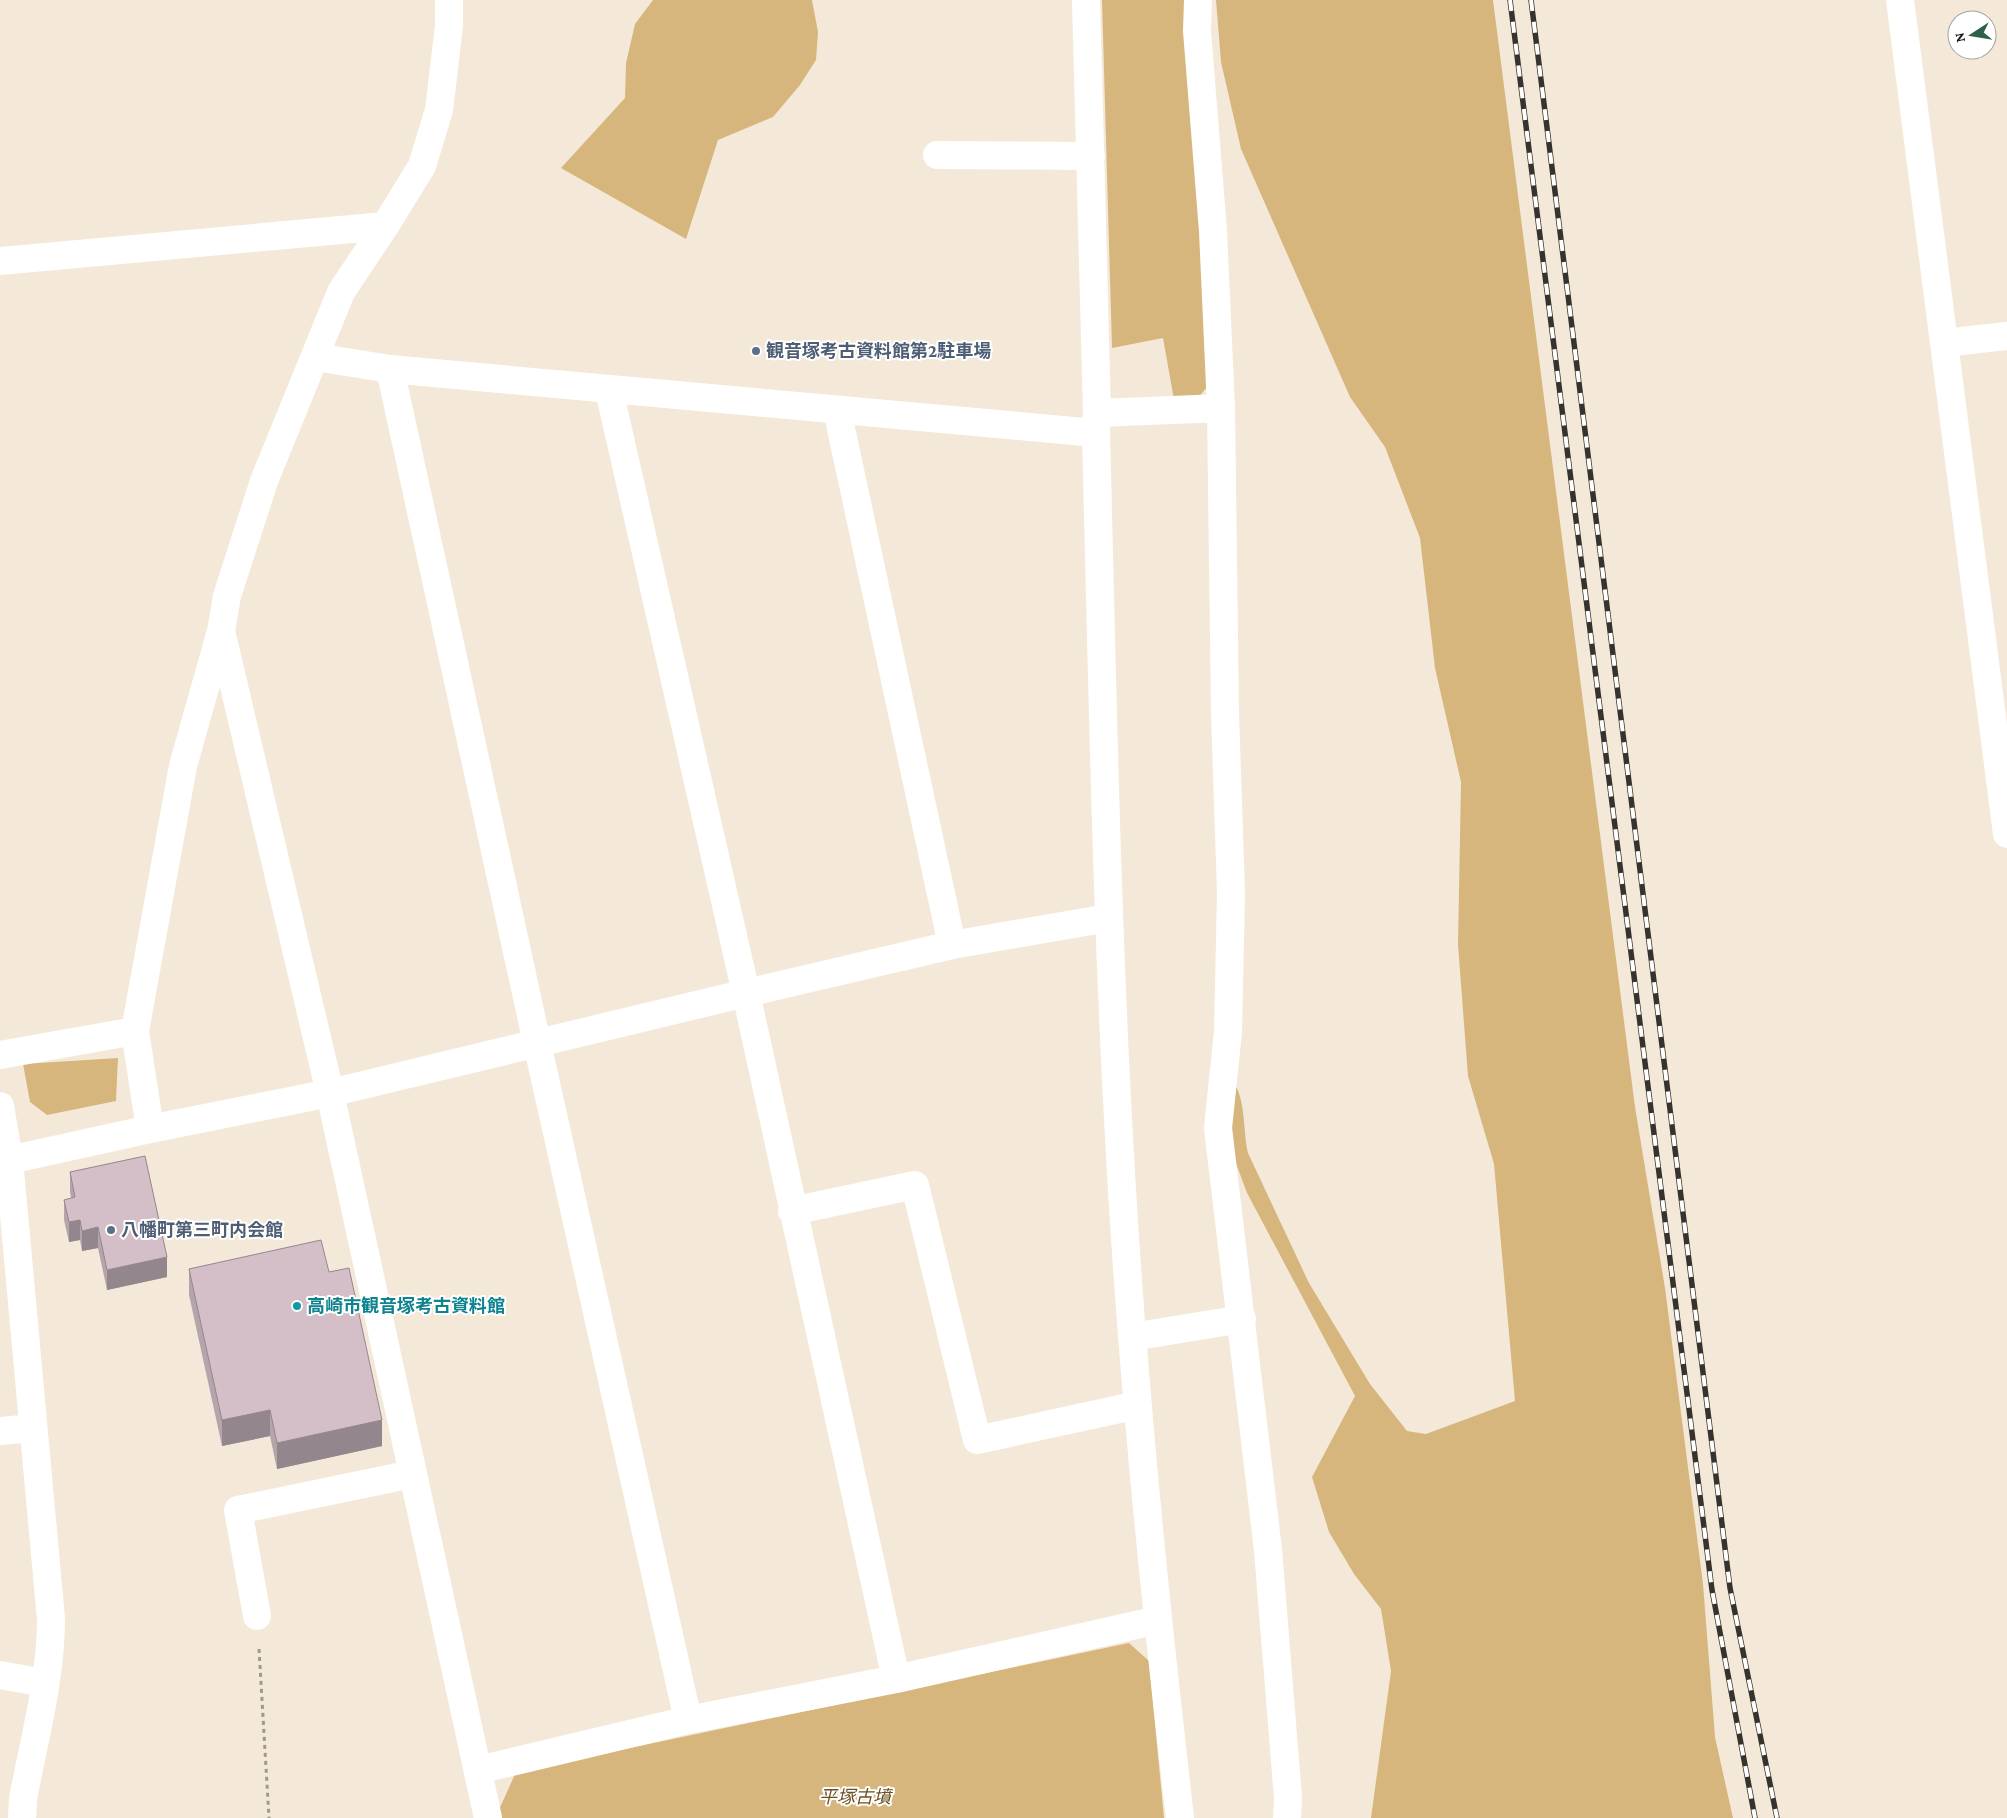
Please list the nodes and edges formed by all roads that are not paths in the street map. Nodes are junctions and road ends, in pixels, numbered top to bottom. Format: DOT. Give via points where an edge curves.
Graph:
graph roads {
  1 [pos="449,0"];
  2 [pos="1086,0"];
  3 [pos="1198,0"];
  4 [pos="1900,0"];
  5 [pos="937,155"];
  6 [pos="1092,156"];
  7 [pos="385,226"];
  8 [pos="0,260"];
  9 [pos="2007,336"];
  10 [pos="1944,343"];
  11 [pos="315,357"];
  12 [pos="390,369"];
  13 [pos="609,390"];
  14 [pos="1221,408"];
  15 [pos="837,410"];
  16 [pos="1097,423"];
  17 [pos="221,631"];
  18 [pos="2007,834"];
  19 [pos="1108,918"];
  20 [pos="952,946"];
  21 [pos="746,992"];
  22 [pos="135,1031"];
  23 [pos="537,1043"];
  24 [pos="0,1055"];
  25 [pos="330,1094"];
  26 [pos="0,1106"];
  27 [pos="150,1129"];
  28 [pos="8,1160"];
  29 [pos="792,1210"];
  30 [pos="1242,1319"];
  31 [pos="1132,1337"];
  32 [pos="1138,1405"];
  33 [pos="33,1428"];
  34 [pos="0,1431"];
  35 [pos="412,1474"];
  36 [pos="257,1616"];
  37 [pos="1158,1620"];
  38 [pos="0,1675"];
  39 [pos="896,1679"];
  40 [pos="45,1683"];
  41 [pos="688,1720"];
  42 [pos="478,1770"];
  43 [pos="22,1818"];
  44 [pos="488,1818"];
  45 [pos="1180,1818"];
  46 [pos="1287,1818"];
  1 -- 7 [label="street" via="439,110 422,166"];
  2 -- 6 [label="street"];
  3 -- 14 [label="street" via="1197,31 1213,231"];
  4 -- 10 [label="street"];
  5 -- 6 [label="street"];
  6 -- 16 [label="street"];
  7 -- 8 [label="street"];
  7 -- 11 [label="street" via="341,292"];
  9 -- 10 [label="street"];
  10 -- 18 [label="street"];
  11 -- 12 [label="street"];
  11 -- 17 [label="street" via="264,481 228,596"];
  12 -- 13 [label="street"];
  12 -- 23 [label="street"];
  13 -- 15 [label="street"];
  13 -- 21 [label="street"];
  14 -- 16 [label="street"];
  14 -- 30 [label="street" via="1231,893 1228,1032 1218,1128"];
  15 -- 16 [label="street"];
  15 -- 20 [label="street"];
  16 -- 19 [label="street"];
  17 -- 22 [label="street" via="184,766"];
  17 -- 25 [label="street"];
  19 -- 20 [label="street"];
  19 -- 31 [label="street"];
  20 -- 21 [label="street"];
  21 -- 23 [label="street"];
  21 -- 29 [label="street"];
  22 -- 24 [label="street"];
  22 -- 27 [label="street"];
  23 -- 25 [label="street"];
  23 -- 41 [label="street"];
  25 -- 27 [label="street"];
  25 -- 35 [label="street"];
  26 -- 28 [label="street"];
  27 -- 28 [label="street"];
  28 -- 33 [label="street"];
  29 -- 32 [label="street" via="914,1185 977,1440"];
  29 -- 39 [label="street"];
  30 -- 31 [label="street"];
  30 -- 46 [label="street" via="1268,1550"];
  31 -- 32 [label="street"];
  32 -- 37 [label="street"];
  33 -- 34 [label="street"];
  33 -- 40 [label="street" via="50,1619 51,1642"];
  35 -- 36 [label="street" via="238,1510"];
  35 -- 42 [label="street"];
  37 -- 39 [label="street"];
  37 -- 45 [label="street"];
  38 -- 40 [label="street"];
  39 -- 41 [label="street"];
  40 -- 43 [label="street"];
  41 -- 42 [label="street"];
  42 -- 44 [label="street"];
}
